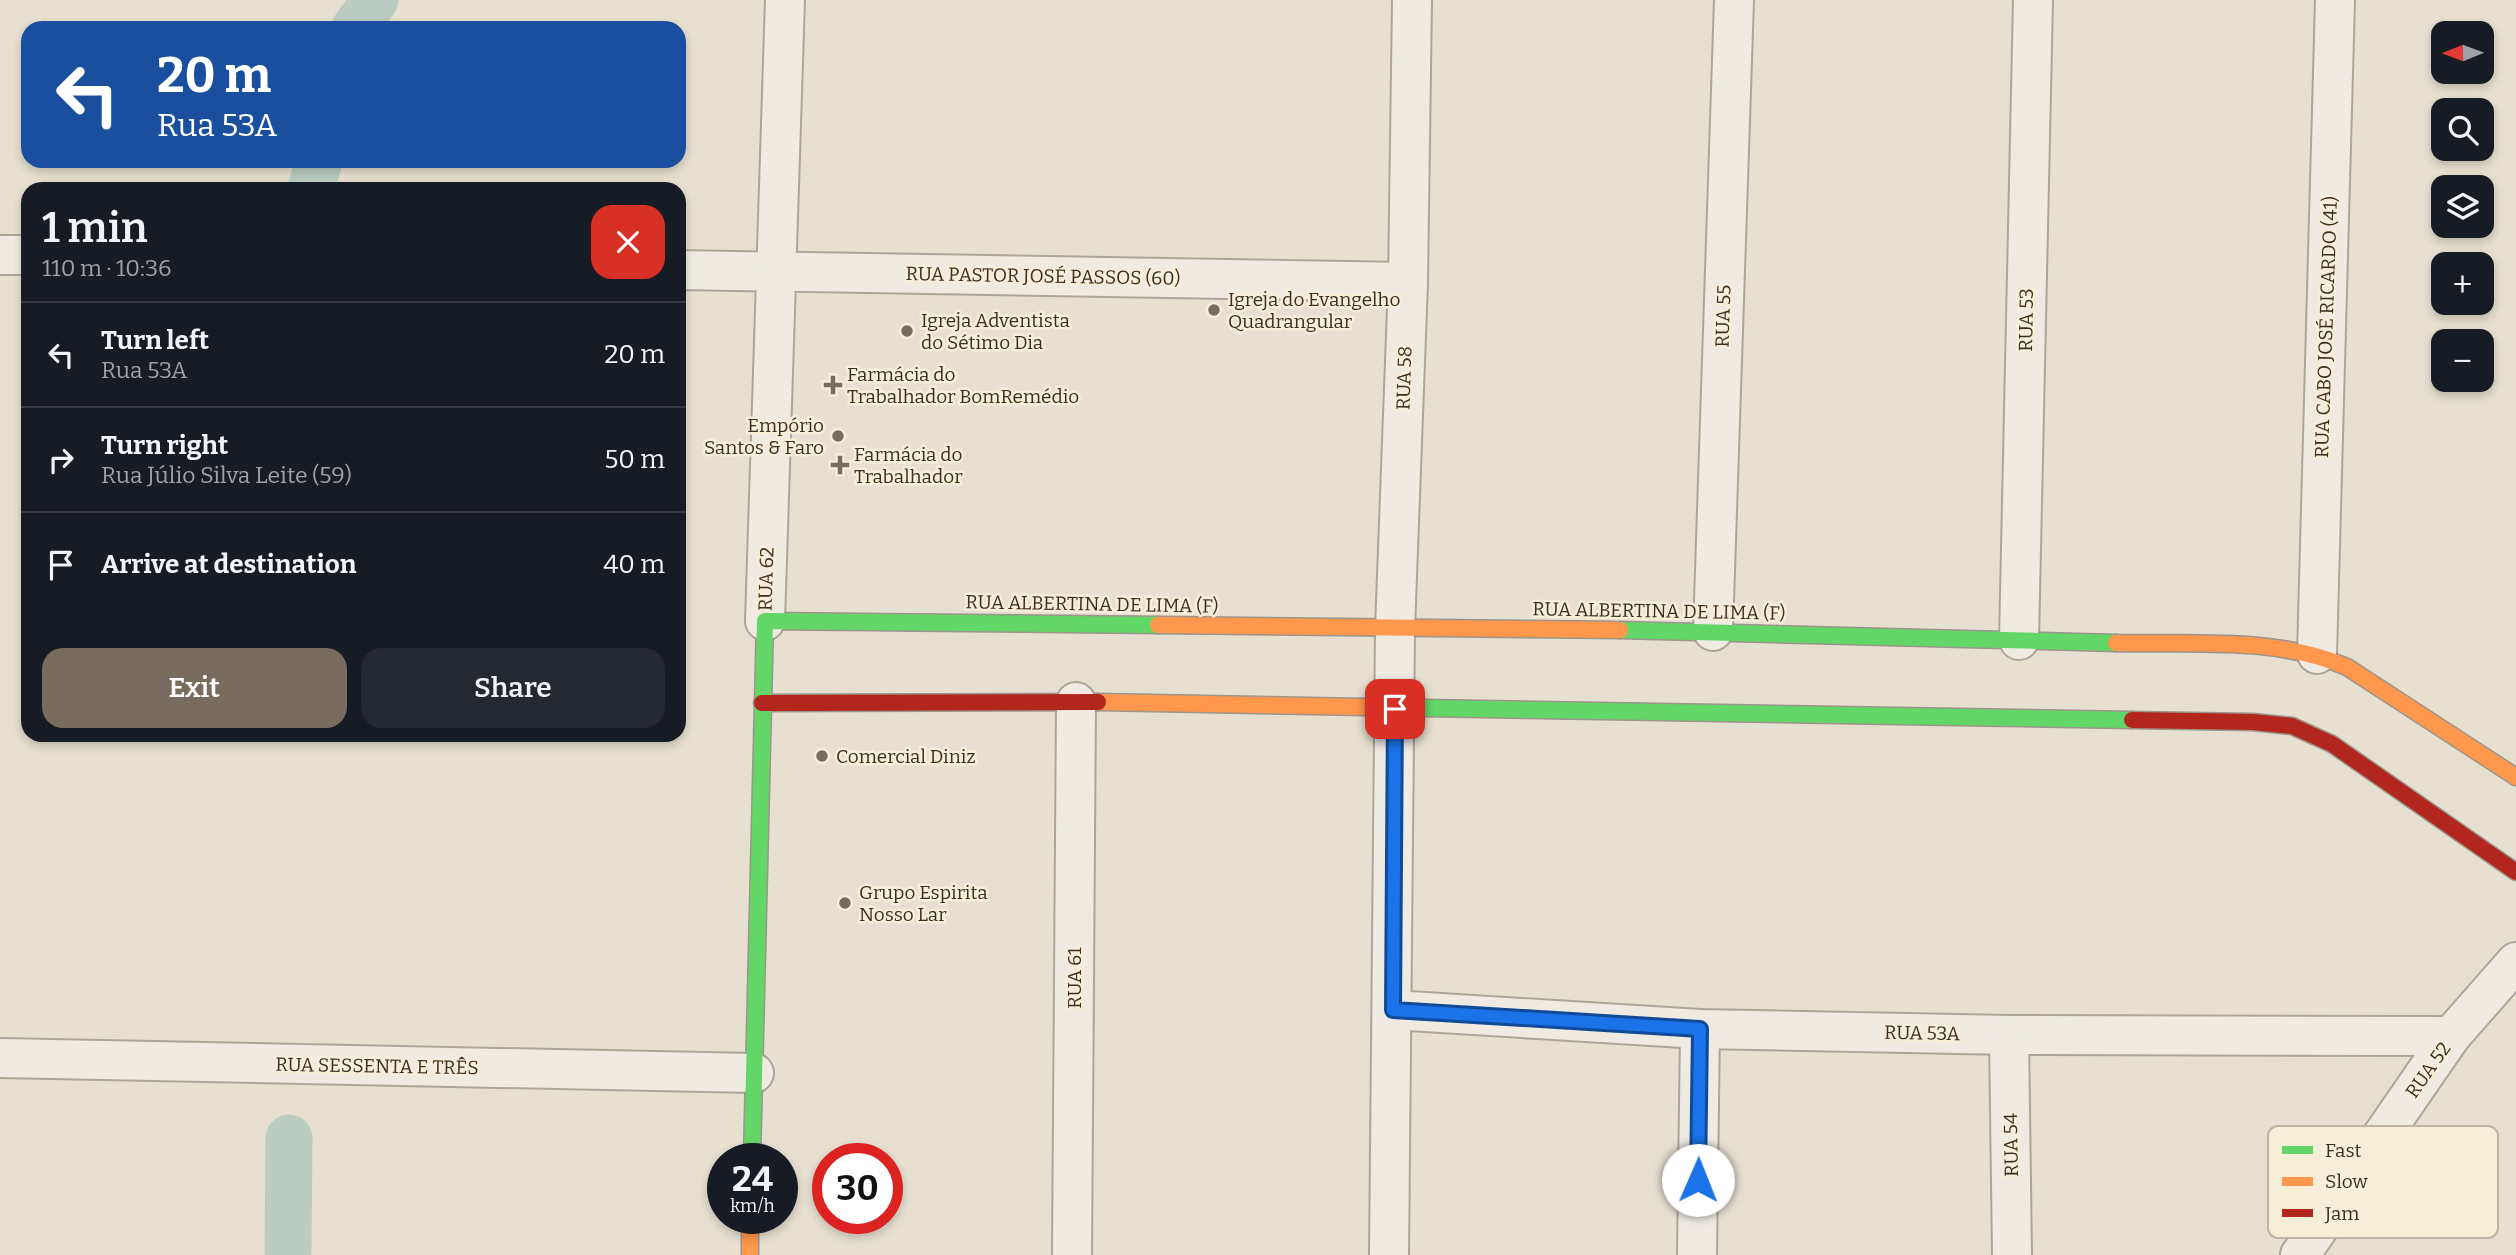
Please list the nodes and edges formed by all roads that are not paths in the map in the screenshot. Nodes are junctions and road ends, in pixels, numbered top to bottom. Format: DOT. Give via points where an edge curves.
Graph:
graph roads {
  1 [pos="785,0"];
  2 [pos="1412,0"];
  3 [pos="1734,0"];
  4 [pos="2033,0"];
  5 [pos="2335,0"];
  6 [pos="0,255"];
  7 [pos="21,255"];
  8 [pos="686,270"];
  9 [pos="775,272"];
  10 [pos="1408,282"];
  11 [pos="765,621"];
  12 [pos="1395,629"];
  13 [pos="1713,631"];
  14 [pos="2019,640"];
  15 [pos="2317,654"];
  16 [pos="1076,702"];
  17 [pos="762,703"];
  18 [pos="1395,709"];
  19 [pos="2516,777"];
  20 [pos="2516,872"];
  21 [pos="2516,962"];
  22 [pos="1393,1010"];
  23 [pos="1700,1029"];
  24 [pos="2009,1035"];
  25 [pos="2451,1036"];
  26 [pos="0,1058"];
  27 [pos="754,1073"];
  28 [pos="2389,1126"];
  29 [pos="752,1143"];
  30 [pos="750,1234"];
  31 [pos="2312,1238"];
  32 [pos="750,1255"];
  33 [pos="1072,1255"];
  34 [pos="1389,1255"];
  35 [pos="1697,1255"];
  36 [pos="2012,1255"];
  37 [pos="2300,1255"];
  1 -- 9 [label="street, RUA 62"];
  2 -- 10 [label="street, RUA 58"];
  3 -- 13 [label="street, RUA 55"];
  4 -- 14 [label="street, RUA 53"];
  5 -- 15 [label="street, RUA CABO JOSÉ RICARDO (41)"];
  6 -- 7 [label="street"];
  8 -- 9 [label="street, RUA PASTOR JOSÉ PASSOS (60)"];
  9 -- 10 [label="street, RUA PASTOR JOSÉ PASSOS (60)"];
  9 -- 11 [label="street, RUA 62"];
  10 -- 12 [label="street, RUA 58"];
  11 -- 12 [label="street, RUA ALBERTINA DE LIMA (F)"];
  11 -- 17 [label="street, RUA 62"];
  12 -- 13 [label="street, RUA ALBERTINA DE LIMA (F)"];
  12 -- 18 [label="street, RUA 58"];
  13 -- 14 [label="street, RUA ALBERTINA DE LIMA (F)"];
  14 -- 15 [label="street, RUA ALBERTINA DE LIMA (F)" via="2286,648"];
  15 -- 19 [label="street, RUA ALBERTINA DE LIMA (F)" via="2347,667"];
  16 -- 17 [label="street"];
  16 -- 18 [label="street"];
  16 -- 33 [label="street, RUA 61"];
  17 -- 27 [label="street, RUA 62"];
  18 -- 20 [label="street" via="2292,726 2332,744"];
  18 -- 22 [label="street, RUA 58"];
  21 -- 25 [label="street, RUA 52"];
  22 -- 23 [label="street, RUA 53A"];
  22 -- 34 [label="street, RUA 58"];
  23 -- 24 [label="street, RUA 53A"];
  23 -- 35 [label="street"];
  24 -- 25 [label="street, RUA 53A"];
  24 -- 36 [label="street, RUA 54"];
  25 -- 28 [label="street, RUA 52"];
  26 -- 27 [label="street, RUA SESSENTA E TRÊS"];
  27 -- 29 [label="street, RUA 62"];
  30 -- 32 [label="street"];
  31 -- 37 [label="street, RUA 52"];
}
